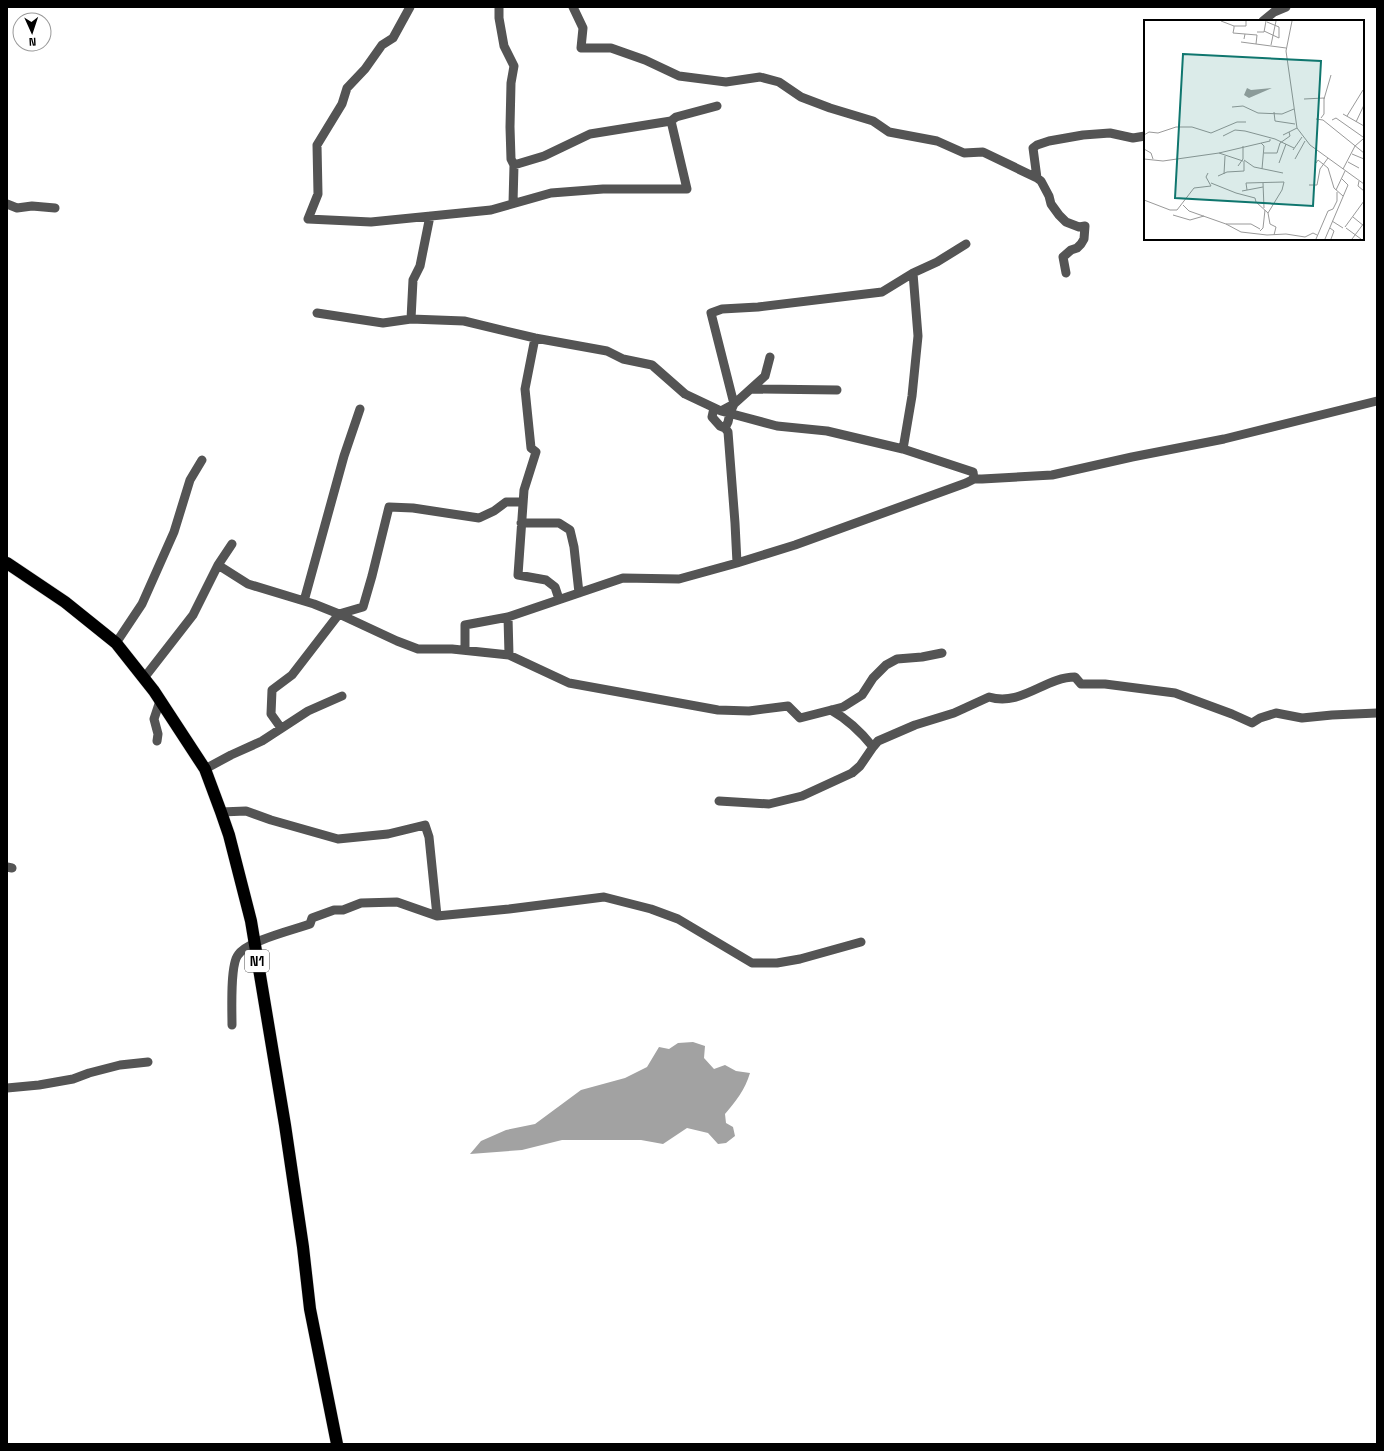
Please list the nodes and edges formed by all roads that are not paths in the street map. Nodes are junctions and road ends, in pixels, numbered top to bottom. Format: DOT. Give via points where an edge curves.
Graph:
graph roads {
  1 [pos="410,7"];
  2 [pos="499,7"];
  3 [pos="573,7"];
  4 [pos="1286,7"];
  5 [pos="1263,20"];
  6 [pos="717,106"];
  7 [pos="671,121"];
  8 [pos="1144,136"];
  9 [pos="514,165"];
  10 [pos="1037,178"];
  11 [pos="513,203"];
  12 [pos="7,204"];
  13 [pos="55,208"];
  14 [pos="430,216"];
  15 [pos="966,244"];
  16 [pos="1066,273"];
  17 [pos="912,274"];
  18 [pos="317,313"];
  19 [pos="411,319"];
  20 [pos="535,338"];
  21 [pos="770,357"];
  22 [pos="752,389"];
  23 [pos="837,390"];
  24 [pos="1377,401"];
  25 [pos="734,404"];
  26 [pos="360,410"];
  27 [pos="722,411"];
  28 [pos="725,428"];
  29 [pos="903,449"];
  30 [pos="202,460"];
  31 [pos="974,479"];
  32 [pos="523,502"];
  33 [pos="521,523"];
  34 [pos="232,544"];
  35 [pos="7,563"];
  36 [pos="737,563"];
  37 [pos="218,565"];
  38 [pos="579,593"];
  39 [pos="559,599"];
  40 [pos="304,601"];
  41 [pos="339,614"];
  42 [pos="508,617"];
  43 [pos="116,643"];
  44 [pos="465,650"];
  45 [pos="942,652"];
  46 [pos="510,655"];
  47 [pos="144,678"];
  48 [pos="342,696"];
  49 [pos="160,701"];
  50 [pos="831,710"];
  51 [pos="1377,713"];
  52 [pos="281,728"];
  53 [pos="156,741"];
  54 [pos="873,747"];
  55 [pos="205,769"];
  56 [pos="719,801"];
  57 [pos="221,812"];
  58 [pos="436,916"];
  59 [pos="254,942"];
  60 [pos="861,942"];
  61 [pos="232,1025"];
  62 [pos="148,1062"];
  63 [pos="7,1088"];
  64 [pos="337,1444"];
  1 -- 14 [label="street" via="392,38 382,45 347,88 342,104 317,144 318,194 308,219 371,222"];
  2 -- 9 [label="street" via="504,46 514,66 510,127 511,159"];
  3 -- 10 [label="street" via="583,28 581,48 610,48 645,60 679,76 726,82 760,77 779,82 802,97 873,121 889,132 938,141 964,153 983,152"];
  4 -- 5 [label="street"];
  6 -- 7 [label="street" via="676,117"];
  7 -- 9 [label="street" via="590,134 544,156"];
  7 -- 11 [label="street" via="686,189 603,189 551,193"];
  8 -- 10 [label="street" via="1133,138 1110,133 1083,135 1037,145 1033,148"];
  9 -- 11 [label="street"];
  10 -- 16 [label="street" via="1059,215 1066,222 1078,227 1085,226 1081,244 1063,257"];
  11 -- 14 [label="street" via="491,210"];
  12 -- 13 [label="street" via="17,208"];
  14 -- 19 [label="street" via="420,266 413,280"];
  15 -- 17 [label="street"];
  17 -- 25 [label="street" via="882,292 722,309 711,313"];
  17 -- 29 [label="street" via="918,336"];
  18 -- 19 [label="street" via="383,323"];
  19 -- 20 [label="street" via="464,321"];
  20 -- 27 [label="street" via="608,352 623,359 652,365 685,394"];
  20 -- 32 [label="street" via="525,389 531,448 536,452 524,490"];
  21 -- 22 [label="street" via="765,376"];
  22 -- 23 [label="street"];
  22 -- 25 [label="street"];
  24 -- 31 [label="street" via="1224,439 1052,475"];
  25 -- 27 [label="street"];
  26 -- 40 [label="street" via="340,471"];
  27 -- 28 [label="street" via="728,422"];
  27 -- 28 [label="street" via="712,417"];
  27 -- 29 [label="street" via="777,426 827,431"];
  28 -- 36 [label="street" via="728,432"];
  29 -- 31 [label="street" via="973,472"];
  30 -- 43 [label="street" via="190,480 174,532 142,604"];
  31 -- 36 [label="street" via="803,543"];
  32 -- 33 [label="street"];
  32 -- 41 [label="street" via="506,502 479,518 389,506 363,607"];
  33 -- 38 [label="street" via="559,524 570,530"];
  33 -- 39 [label="street" via="518,575 546,580 555,587"];
  34 -- 37 [label="street"];
  35 -- 43 [label="highway, N1" via="65,602"];
  36 -- 38 [label="street" via="679,579 623,578"];
  37 -- 40 [label="street" via="248,584"];
  37 -- 47 [label="street" via="193,615"];
  38 -- 39 [label="street"];
  39 -- 42 [label="street"];
  40 -- 41 [label="street"];
  41 -- 44 [label="street" via="418,649"];
  41 -- 52 [label="street" via="292,675 272,690 271,714"];
  42 -- 44 [label="street" via="465,625"];
  42 -- 46 [label="street"];
  43 -- 47 [label="highway, N1"];
  44 -- 46 [label="street"];
  45 -- 50 [label="street" via="897,659 886,665 873,678 862,695 843,707"];
  46 -- 50 [label="street" via="569,683 718,710 749,711 788,706 800,718"];
  47 -- 49 [label="highway, N1"];
  48 -- 52 [label="street" via="308,711"];
  49 -- 53 [label="street" via="154,719 158,734"];
  49 -- 55 [label="highway, N1"];
  50 -- 54 [label="street" via="865,737"];
  51 -- 54 [label="street" via="1302,718 1276,714 1252,723 1175,693 1105,684 1081,684 1075,677 1065,677 1017,697 1000,700 990,697 954,713 915,725 878,741"];
  52 -- 55 [label="street" via="262,741"];
  54 -- 56 [label="street" via="852,773 802,796 769,804"];
  55 -- 57 [label="highway, N1"];
  57 -- 58 [label="street" via="246,811 338,839 388,834 425,825 429,837"];
  57 -- 59 [label="highway, N1"];
  58 -- 59 [label="street" via="398,902 361,903 312,918 310,924"];
  58 -- 60 [label="street" via="604,897 678,919 752,963 777,963 800,959"];
  59 -- 61 [label="street" via="237,955 233,975"];
  59 -- 64 [label="highway, N1" via="285,1125 310,1309"];
  62 -- 63 [label="street" via="120,1065 73,1079"];
}
